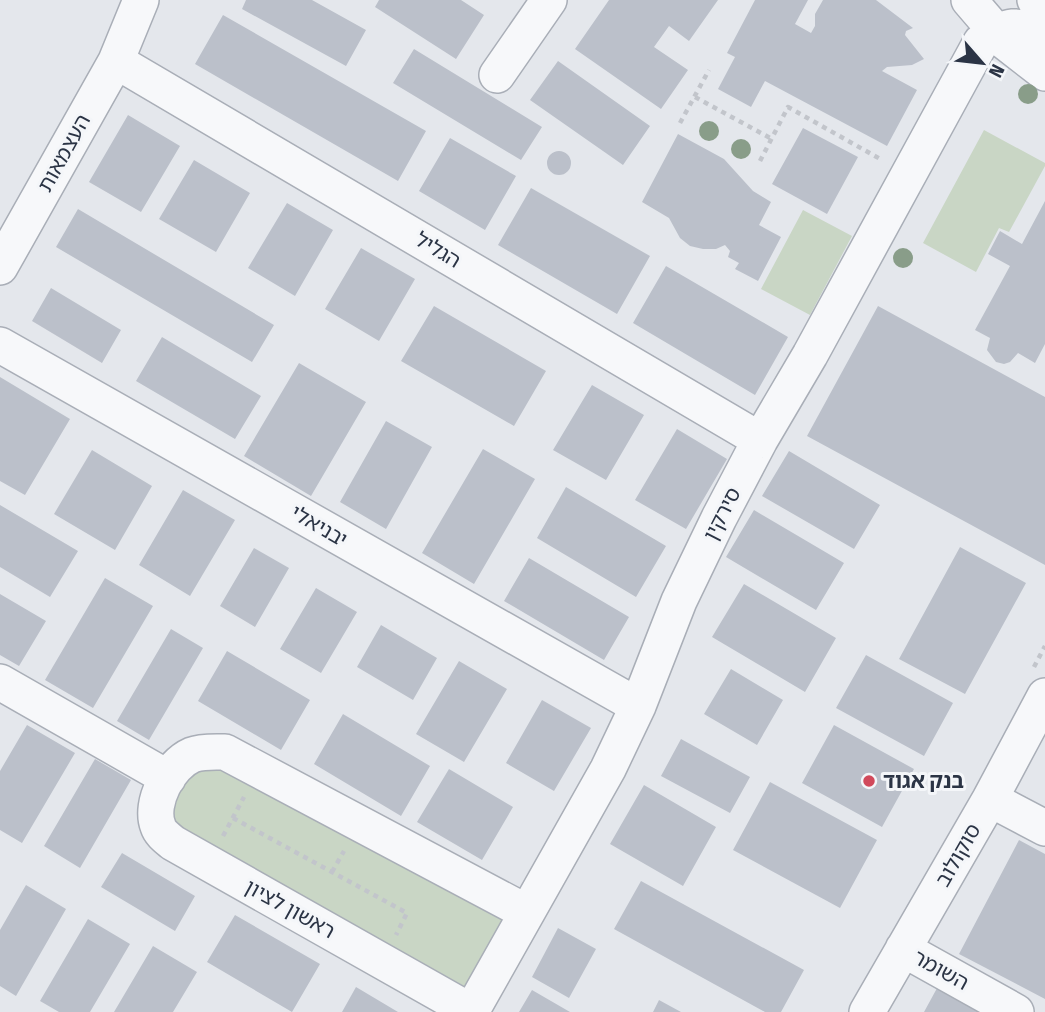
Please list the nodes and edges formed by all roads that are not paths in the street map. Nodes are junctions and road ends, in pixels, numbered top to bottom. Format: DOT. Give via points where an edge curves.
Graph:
graph roads {
  1 [pos="141,0"];
  2 [pos="151,0"];
  3 [pos="549,0"];
  4 [pos="969,0"];
  5 [pos="1035,0"];
  6 [pos="1045,7"];
  7 [pos="997,32"];
  8 [pos="1045,39"];
  9 [pos="122,49"];
  10 [pos="1045,73"];
  11 [pos="497,75"];
  12 [pos="0,267"];
  13 [pos="0,345"];
  14 [pos="760,440"];
  15 [pos="0,682"];
  16 [pos="1045,696"];
  17 [pos="638,706"];
  18 [pos="168,778"];
  19 [pos="990,799"];
  20 [pos="1045,828"];
  21 [pos="526,912"];
  22 [pos="903,949"];
  23 [pos="472,1012"];
  24 [pos="867,1012"];
  25 [pos="1016,1012"];
  1 -- 9 [label="street, העצמאות"];
  2 -- 9 [label="street, העצמאות"];
  3 -- 11 [label="street"];
  4 -- 7 [label="street"];
  5 -- 6 [label="street"];
  7 -- 8 [label="street" via="1014,25"];
  7 -- 10 [label="street"];
  7 -- 14 [label="street, סירקין" via="981,42"];
  9 -- 12 [label="street, העצמאות"];
  9 -- 14 [label="street, הגליל"];
  13 -- 17 [label="street, יבניאלי"];
  14 -- 17 [label="street, סירקין" via="680,601"];
  15 -- 18 [label="street"];
  16 -- 19 [label="street, סוקולוב"];
  17 -- 21 [label="street, סירקין" via="608,769"];
  18 -- 21 [label="street, ראשון לציון" via="190,755 225,752"];
  18 -- 23 [label="street, ראשון לציון" via="155,816 159,830 173,843"];
  19 -- 20 [label="street"];
  19 -- 22 [label="street, סוקולוב"];
  21 -- 23 [label="street, סירקין"];
  22 -- 24 [label="street, סוקולוב"];
  22 -- 25 [label="street, השומר"];
}
